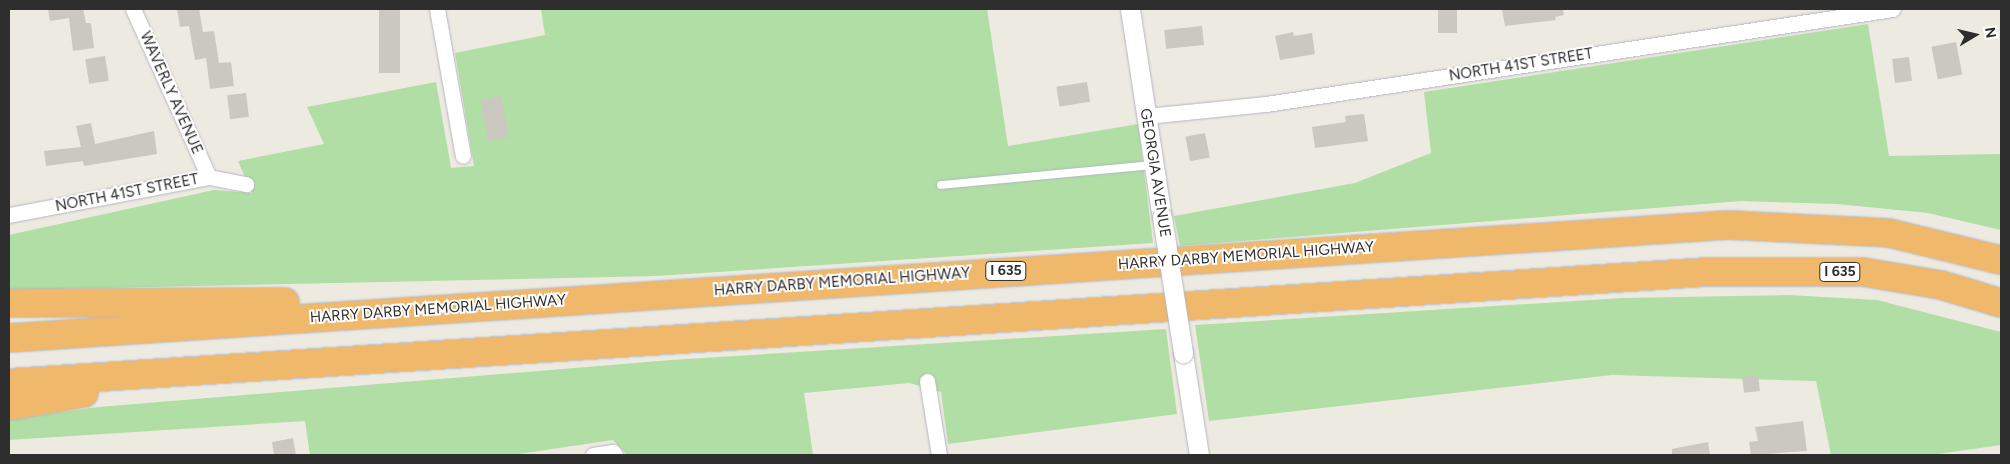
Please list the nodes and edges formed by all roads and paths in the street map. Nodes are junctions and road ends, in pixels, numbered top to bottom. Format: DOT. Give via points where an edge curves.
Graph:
graph roads {
  1 [pos="133,9"];
  2 [pos="437,9"];
  3 [pos="1130,9"];
  4 [pos="1894,9"];
  5 [pos="1147,116"];
  6 [pos="463,156"];
  7 [pos="1154,165"];
  8 [pos="208,177"];
  9 [pos="246,184"];
  10 [pos="941,185"];
  11 [pos="9,215"];
  12 [pos="2001,260"];
  13 [pos="9,303"];
  14 [pos="2001,303"];
  15 [pos="492,305"];
  16 [pos="9,338"];
  17 [pos="170,373"];
  18 [pos="927,381"];
  19 [pos="9,383"];
  20 [pos="9,406"];
  21 [pos="614,454"];
  22 [pos="593,455"];
  23 [pos="939,455"];
  24 [pos="1199,455"];
  1 -- 8 [label="street, WAVERLY AVENUE"];
  2 -- 6 [label="street"];
  3 -- 5 [label="street, GEORGIA AVENUE"];
  4 -- 5 [label="street, NORTH 41ST STREET" via="1266,104"];
  5 -- 7 [label="street, GEORGIA AVENUE"];
  7 -- 10 [label="lane"];
  7 -- 24 [label="street, GEORGIA AVENUE, bridge"];
  8 -- 9 [label="street, NORTH 41ST STREET"];
  8 -- 11 [label="street, NORTH 41ST STREET"];
  12 -- 15 [label="highway, HARRY DARBY MEMORIAL HIGHWAY / I 635" via="1889,233 1728,225"];
  13 -- 15 [label="highway" via="150,301"];
  14 -- 17 [label="highway, I 635" via="1940,285 1863,272 1706,272"];
  15 -- 16 [label="highway, HARRY DARBY MEMORIAL HIGHWAY / I 635"];
  17 -- 19 [label="highway, I 635"];
  17 -- 20 [label="highway" via="74,396"];
  18 -- 23 [label="street"];
  21 -- 22 [label="street"];
}
